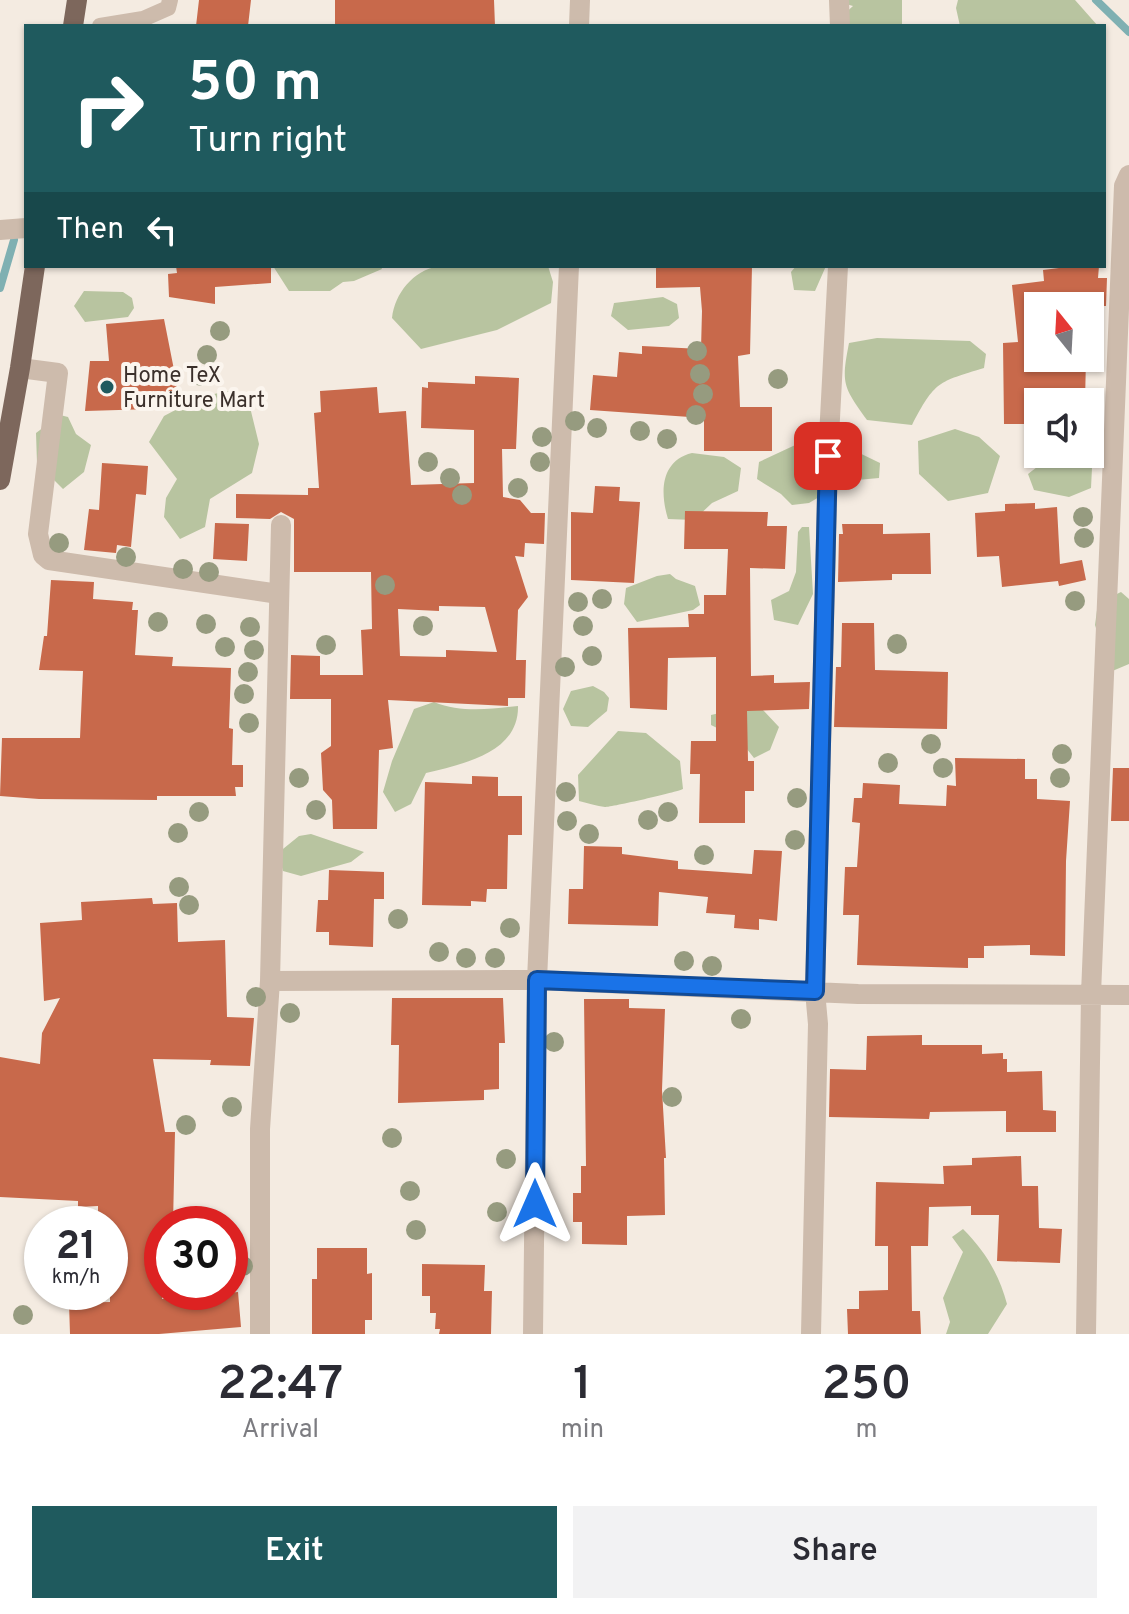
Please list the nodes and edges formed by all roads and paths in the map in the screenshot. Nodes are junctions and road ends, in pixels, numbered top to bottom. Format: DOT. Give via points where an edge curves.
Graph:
graph roads {
  1 [pos="77,0"];
  2 [pos="170,0"];
  3 [pos="580,0"];
  4 [pos="839,0"];
  5 [pos="73,24"];
  6 [pos="112,24"];
  7 [pos="579,24"];
  8 [pos="840,24"];
  9 [pos="1129,175"];
  10 [pos="24,228"];
  11 [pos="0,230"];
  12 [pos="35,268"];
  13 [pos="569,268"];
  14 [pos="838,268"];
  15 [pos="20,368"];
  16 [pos="0,480"];
  17 [pos="281,525"];
  18 [pos="279,594"];
  19 [pos="537,980"];
  20 [pos="270,981"];
  21 [pos="815,991"];
  22 [pos="1091,994"];
  23 [pos="1129,995"];
  24 [pos="260,1334"];
  25 [pos="533,1334"];
  26 [pos="811,1334"];
  27 [pos="1086,1334"];
  1 -- 5 [label="main road"];
  2 -- 6 [label="lane" via="168,8 143,19"];
  3 -- 7 [label="street"];
  4 -- 8 [label="street"];
  9 -- 22 [label="street" via="1123,202"];
  10 -- 11 [label="street"];
  12 -- 15 [label="main road"];
  13 -- 19 [label="street"];
  14 -- 21 [label="street"];
  15 -- 16 [label="main road"];
  15 -- 18 [label="street" via="58,373 38,534 43,555"];
  17 -- 18 [label="street"];
  18 -- 20 [label="street"];
  19 -- 20 [label="street"];
  19 -- 21 [label="street"];
  19 -- 25 [label="street"];
  20 -- 24 [label="street" via="260,1129"];
  21 -- 22 [label="street"];
  21 -- 26 [label="street"];
  22 -- 23 [label="street"];
  22 -- 27 [label="street"];
}
